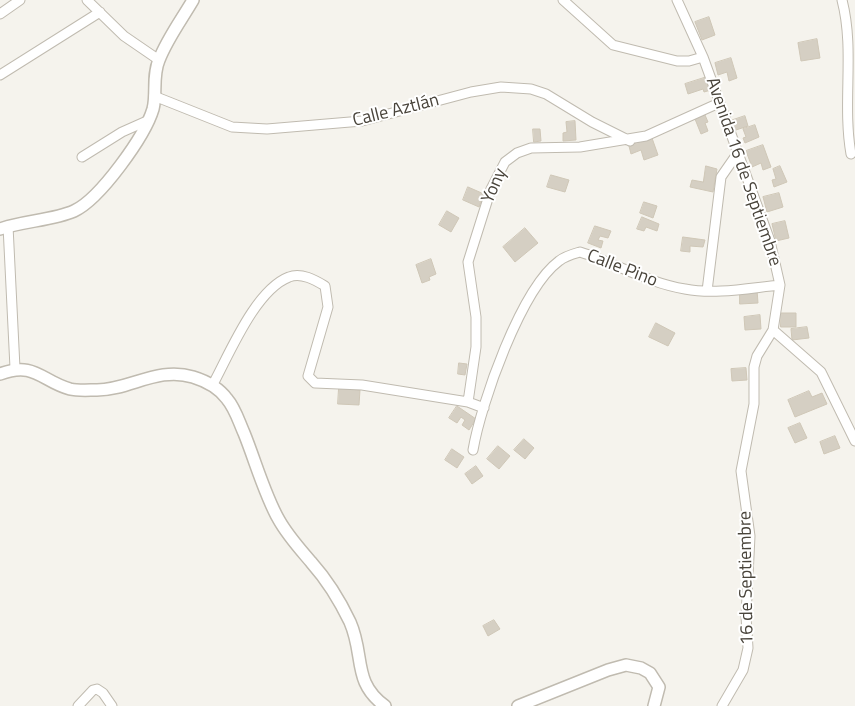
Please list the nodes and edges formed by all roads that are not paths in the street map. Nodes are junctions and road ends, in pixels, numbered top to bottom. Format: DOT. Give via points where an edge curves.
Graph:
graph roads {
  1 [pos="20,0"];
  2 [pos="87,0"];
  3 [pos="193,0"];
  4 [pos="563,0"];
  5 [pos="570,0"];
  6 [pos="677,0"];
  7 [pos="842,0"];
  8 [pos="573,10"];
  9 [pos="100,12"];
  10 [pos="0,14"];
  11 [pos="702,57"];
  12 [pos="158,60"];
  13 [pos="0,75"];
  14 [pos="154,96"];
  15 [pos="718,103"];
  16 [pos="149,120"];
  17 [pos="630,140"];
  18 [pos="737,154"];
  19 [pos="851,154"];
  20 [pos="82,157"];
  21 [pos="4,227"];
  22 [pos="780,285"];
  23 [pos="707,291"];
  24 [pos="773,330"];
  25 [pos="15,368"];
  26 [pos="0,374"];
  27 [pos="212,386"];
  28 [pos="468,402"];
  29 [pos="484,408"];
  30 [pos="855,441"];
  31 [pos="473,450"];
  32 [pos="78,706"];
  33 [pos="112,706"];
  34 [pos="385,706"];
  35 [pos="518,706"];
  36 [pos="654,706"];
  37 [pos="722,706"];
  1 -- 10 [label="street"];
  2 -- 9 [label="street"];
  3 -- 12 [label="street"];
  4 -- 8 [label="street"];
  5 -- 8 [label="street"];
  6 -- 11 [label="street, Avenida 16 de Septiembre"];
  7 -- 19 [label="street" via="847,42 846,121"];
  8 -- 11 [label="street" via="613,45 677,61"];
  9 -- 12 [label="street" via="124,36"];
  9 -- 13 [label="street"];
  11 -- 15 [label="street, Avenida 16 de Septiembre"];
  12 -- 14 [label="street"];
  14 -- 16 [label="street"];
  14 -- 17 [label="street, Calle Aztlán" via="232,127 267,129 362,121 471,92 501,87 525,89 546,94"];
  15 -- 17 [label="street, Yony" via="661,130"];
  15 -- 18 [label="street, Avenida 16 de Septiembre"];
  16 -- 20 [label="street" via="122,132"];
  16 -- 21 [label="street" via="133,147 90,201 74,211"];
  17 -- 28 [label="street, Yony" via="580,147 531,148 510,157 499,171 468,262 476,317 476,347"];
  18 -- 22 [label="street, Avenida 16 de Septiembre" via="770,241"];
  18 -- 23 [label="street" via="721,177"];
  21 -- 25 [label="street"];
  22 -- 23 [label="street, Calle Pino"];
  22 -- 24 [label="street, Avenida 16 de Septiembre"];
  23 -- 29 [label="street, Calle Pino" via="664,284 580,252 560,260 526,300"];
  24 -- 30 [label="street" via="821,372"];
  24 -- 37 [label="street, 16 de Septiembre" via="755,362 754,404 741,471 750,536 746,616 748,648 743,670"];
  25 -- 26 [label="street"];
  25 -- 27 [label="street" via="36,372 70,389 102,390 169,373"];
  27 -- 28 [label="street" via="261,299 290,277 302,276 325,286 328,298 308,376 315,383 362,385"];
  27 -- 34 [label="street" via="228,400 238,419 278,519 322,575 346,613 354,630 364,684"];
  28 -- 29 [label="street"];
  29 -- 31 [label="street, Calle Pino"];
  32 -- 33 [label="street" via="97,689 103,692"];
  35 -- 36 [label="street" via="626,665 650,673 659,687"];
}
